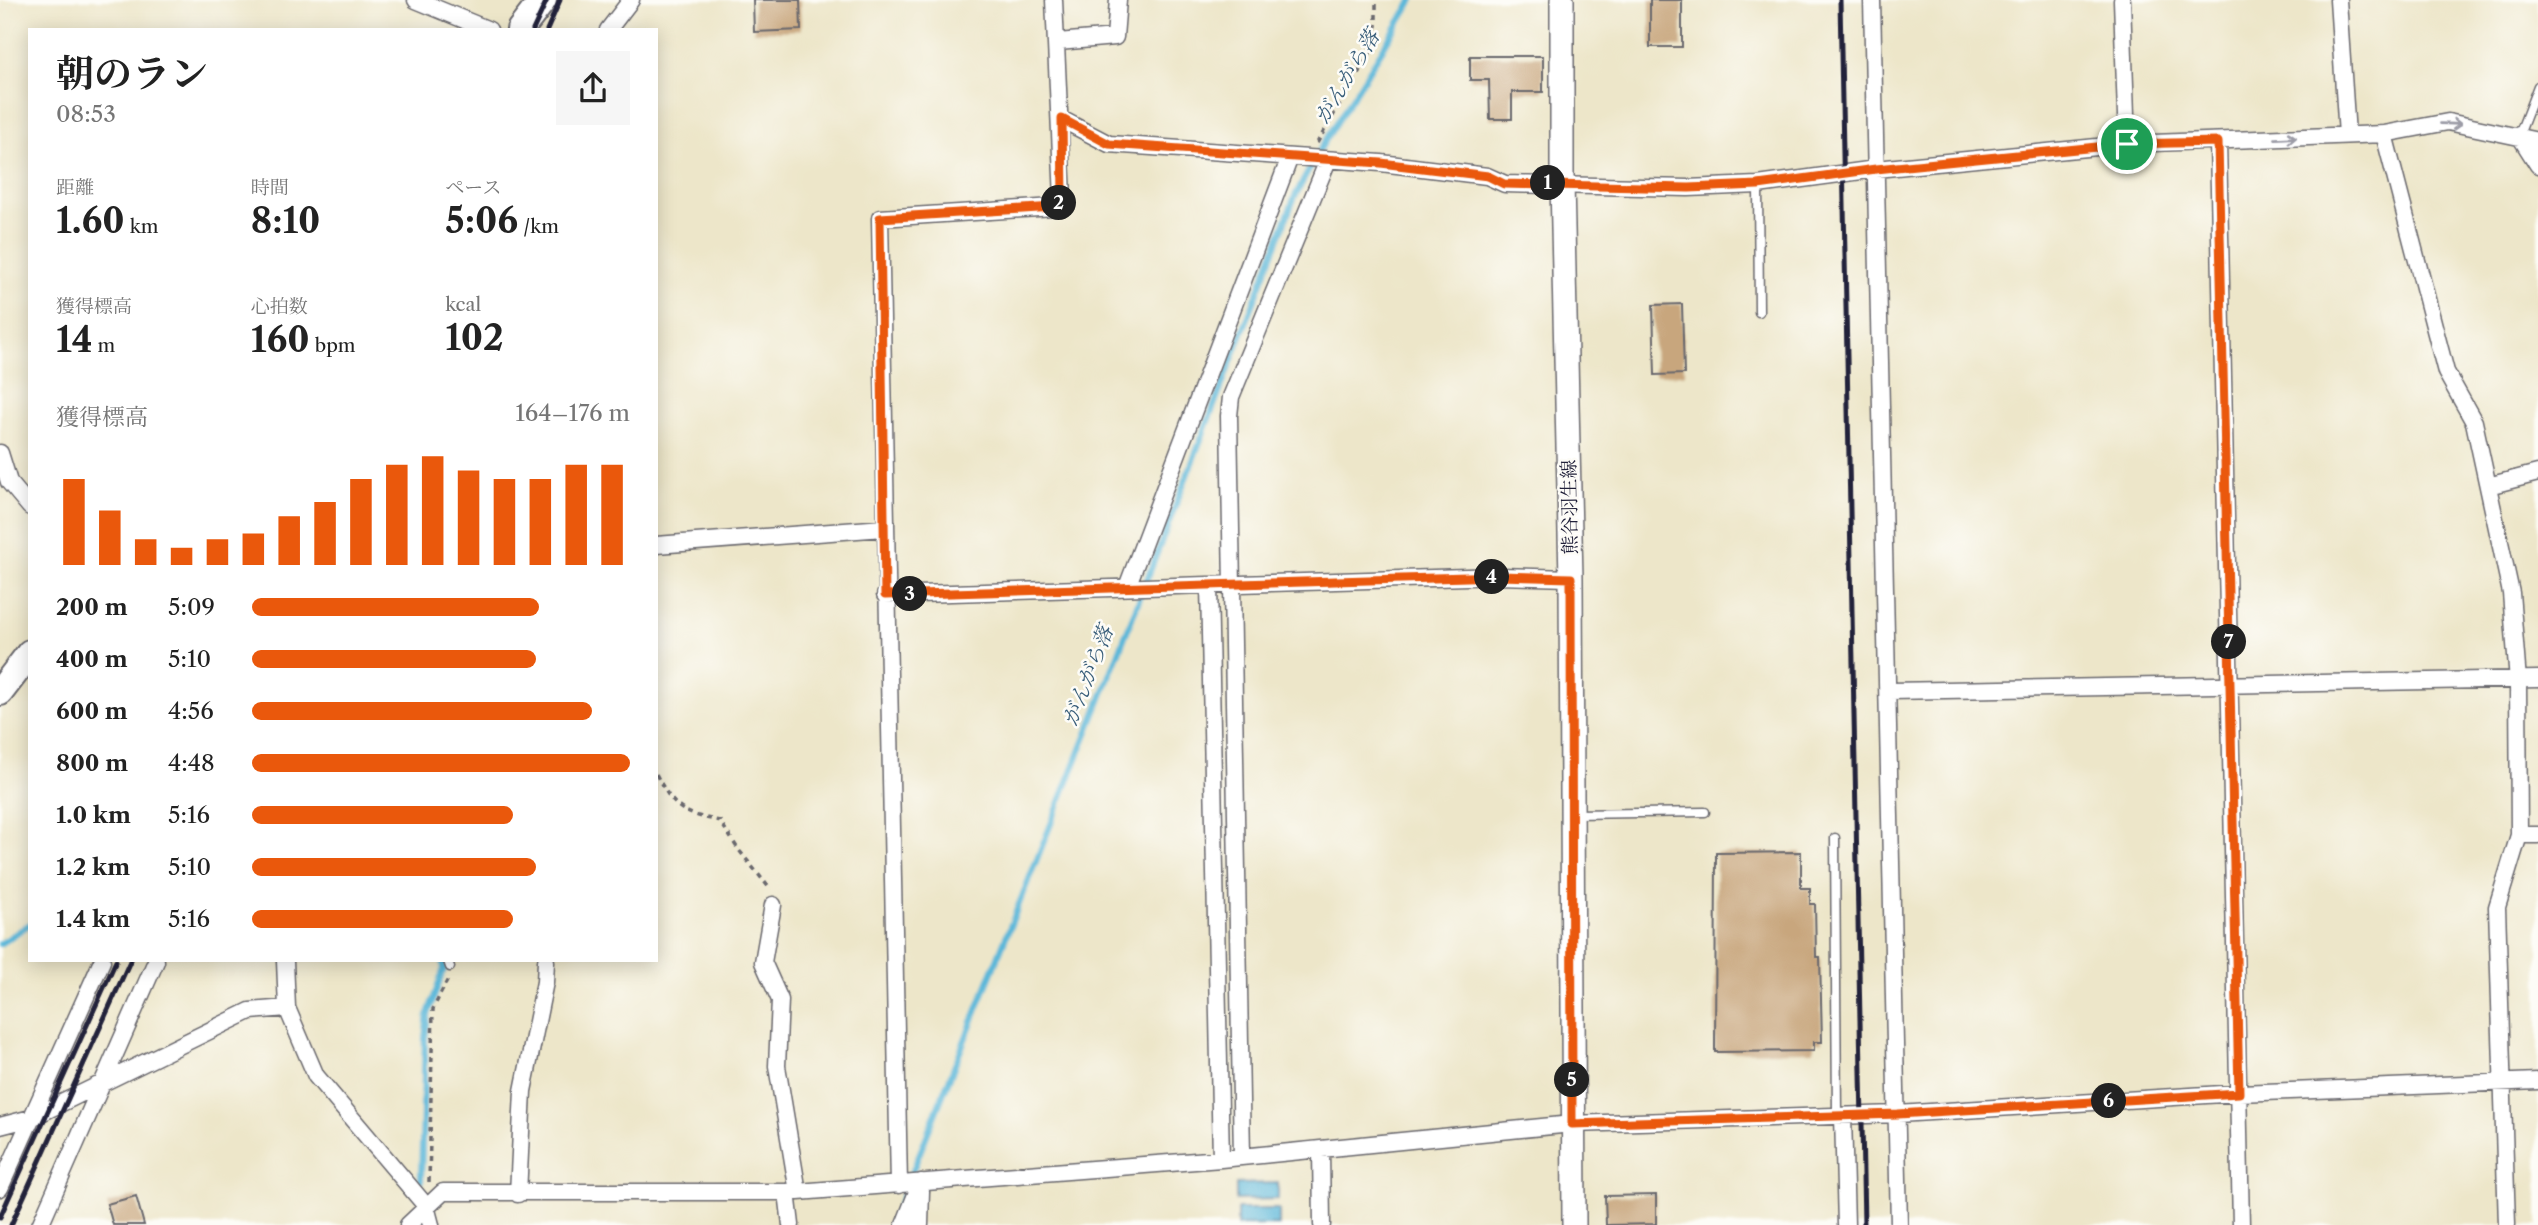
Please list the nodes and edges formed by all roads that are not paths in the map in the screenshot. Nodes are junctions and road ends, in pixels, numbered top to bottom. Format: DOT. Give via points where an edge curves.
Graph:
graph roads {
  1 [pos="416,0"];
  2 [pos="543,0"];
  3 [pos="631,0"];
  4 [pos="1054,0"];
  5 [pos="1118,0"];
  6 [pos="1562,0"];
  7 [pos="1872,0"];
  8 [pos="2122,0"];
  9 [pos="2338,0"];
  10 [pos="484,28"];
  11 [pos="522,28"];
  12 [pos="610,28"];
  13 [pos="1058,43"];
  14 [pos="2538,86"];
  15 [pos="1062,119"];
  16 [pos="2384,134"];
  17 [pos="2347,135"];
  18 [pos="2519,135"];
  19 [pos="2538,141"];
  20 [pos="2218,142"];
  21 [pos="2127,144"];
  22 [pos="1290,157"];
  23 [pos="1328,160"];
  24 [pos="2538,165"];
  25 [pos="1876,169"];
  26 [pos="1562,183"];
  27 [pos="1758,185"];
  28 [pos="1759,312"];
  29 [pos="1205,388"];
  30 [pos="1230,396"];
  31 [pos="0,453"];
  32 [pos="2538,473"];
  33 [pos="2487,486"];
  34 [pos="28,505"];
  35 [pos="884,528"];
  36 [pos="658,545"];
  37 [pos="1571,578"];
  38 [pos="1230,584"];
  39 [pos="1209,585"];
  40 [pos="1129,587"];
  41 [pos="885,595"];
  42 [pos="28,656"];
  43 [pos="2538,679"];
  44 [pos="2518,681"];
  45 [pos="2230,683"];
  46 [pos="1889,691"];
  47 [pos="0,692"];
  48 [pos="1705,812"];
  49 [pos="1573,814"];
  50 [pos="2519,835"];
  51 [pos="2538,835"];
  52 [pos="1835,838"];
  53 [pos="773,905"];
  54 [pos="102,962"];
  55 [pos="156,962"];
  56 [pos="285,962"];
  57 [pos="546,962"];
  58 [pos="287,1008"];
  59 [pos="107,1079"];
  60 [pos="2538,1081"];
  61 [pos="2505,1083"];
  62 [pos="2239,1093"];
  63 [pos="1898,1114"];
  64 [pos="1840,1116"];
  65 [pos="31,1118"];
  66 [pos="1572,1124"];
  67 [pos="0,1126"];
  68 [pos="1321,1150"];
  69 [pos="1242,1157"];
  70 [pos="1221,1159"];
  71 [pos="920,1182"];
  72 [pos="900,1185"];
  73 [pos="0,1188"];
  74 [pos="792,1192"];
  75 [pos="518,1194"];
  76 [pos="430,1201"];
  77 [pos="40,1225"];
  78 [pos="408,1225"];
  79 [pos="431,1225"];
  80 [pos="791,1225"];
  81 [pos="904,1225"];
  82 [pos="920,1225"];
  83 [pos="1322,1225"];
  84 [pos="1574,1225"];
  85 [pos="1846,1225"];
  86 [pos="1899,1225"];
  87 [pos="2241,1225"];
  88 [pos="2507,1225"];
  1 -- 10 [label="street"];
  2 -- 11 [label="highway"];
  3 -- 12 [label="street"];
  4 -- 13 [label="street"];
  5 -- 13 [label="street" via="1115,37"];
  6 -- 26 [label="main road, 熊谷羽生線"];
  7 -- 25 [label="street"];
  8 -- 21 [label="street"];
  9 -- 17 [label="street"];
  13 -- 15 [label="street"];
  14 -- 18 [label="lane"];
  15 -- 22 [label="street" via="1109,144"];
  15 -- 35 [label="street" via="1063,199 1054,207 880,218"];
  16 -- 17 [label="street"];
  16 -- 18 [label="street, one-way" via="2448,122"];
  16 -- 33 [label="street" via="2446,372 2474,422"];
  20 -- 17 [label="street, one-way"];
  18 -- 19 [label="street"];
  18 -- 24 [label="street"];
  20 -- 21 [label="street"];
  20 -- 45 [label="street"];
  21 -- 25 [label="street"];
  22 -- 23 [label="street"];
  22 -- 29 [label="street"];
  23 -- 26 [label="street" via="1488,176 1504,184"];
  23 -- 30 [label="street"];
  25 -- 27 [label="street"];
  25 -- 46 [label="street"];
  26 -- 27 [label="street" via="1689,188"];
  26 -- 37 [label="main road, 熊谷羽生線"];
  27 -- 28 [label="lane"];
  29 -- 30 [label="street"];
  29 -- 40 [label="street"];
  30 -- 38 [label="street"];
  31 -- 34 [label="street" via="9,481"];
  32 -- 33 [label="street"];
  33 -- 44 [label="street" via="2511,593"];
  35 -- 36 [label="street"];
  35 -- 41 [label="street"];
  37 -- 38 [label="street"];
  37 -- 49 [label="main road, 熊谷羽生線"];
  38 -- 39 [label="street"];
  38 -- 69 [label="street"];
  39 -- 40 [label="street"];
  39 -- 70 [label="street"];
  40 -- 41 [label="street"];
  41 -- 72 [label="street"];
  42 -- 47 [label="highway"];
  43 -- 44 [label="street"];
  44 -- 45 [label="street"];
  44 -- 50 [label="street"];
  45 -- 46 [label="street"];
  45 -- 62 [label="street"];
  46 -- 63 [label="street"];
  48 -- 49 [label="lane"];
  49 -- 66 [label="main road, 熊谷羽生線"];
  50 -- 51 [label="street"];
  50 -- 61 [label="street" via="2497,907"];
  52 -- 64 [label="lane"];
  53 -- 74 [label="street" via="763,962 780,1000 778,1066"];
  54 -- 65 [label="street"];
  55 -- 59 [label="street"];
  56 -- 58 [label="street"];
  57 -- 75 [label="street" via="523,1091"];
  58 -- 59 [label="street" via="250,1011"];
  58 -- 76 [label="street" via="316,1076"];
  59 -- 65 [label="street"];
  59 -- 77 [label="street"];
  60 -- 61 [label="street"];
  61 -- 62 [label="street"];
  61 -- 88 [label="street"];
  62 -- 63 [label="street"];
  62 -- 87 [label="street"];
  63 -- 64 [label="street"];
  63 -- 86 [label="street"];
  64 -- 66 [label="street"];
  64 -- 85 [label="street"];
  65 -- 67 [label="street"];
  65 -- 73 [label="street"];
  66 -- 68 [label="street"];
  66 -- 84 [label="main road, 熊谷羽生線"];
  68 -- 69 [label="street"];
  68 -- 83 [label="street"];
  69 -- 70 [label="street"];
  70 -- 71 [label="street"];
  71 -- 72 [label="street"];
  71 -- 81 [label="street"];
  71 -- 82 [label="street"];
  72 -- 74 [label="street"];
  74 -- 75 [label="street"];
  74 -- 80 [label="street"];
  75 -- 76 [label="street" via="443,1192"];
  76 -- 78 [label="street"];
  76 -- 79 [label="street"];
}
